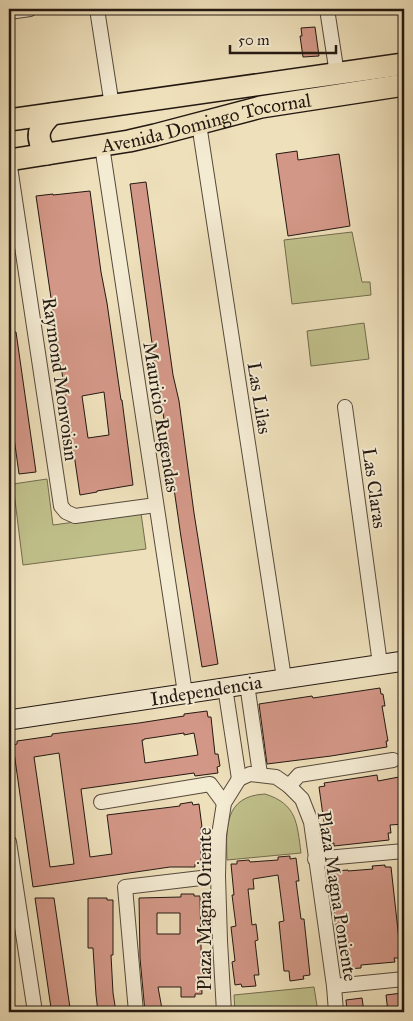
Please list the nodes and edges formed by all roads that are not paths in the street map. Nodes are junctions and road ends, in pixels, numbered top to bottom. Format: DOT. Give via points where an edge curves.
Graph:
graph roads {
  1 [pos="30,9"];
  2 [pos="97,9"];
  3 [pos="327,9"];
  4 [pos="9,12"];
  5 [pos="404,64"];
  6 [pos="337,74"];
  7 [pos="404,85"];
  8 [pos="112,106"];
  9 [pos="52,114"];
  10 [pos="9,120"];
  11 [pos="199,124"];
  12 [pos="102,146"];
  13 [pos="46,154"];
  14 [pos="9,160"];
  15 [pos="345,407"];
  16 [pos="156,505"];
  17 [pos="404,660"];
  18 [pos="380,664"];
  19 [pos="284,678"];
  20 [pos="247,684"];
  21 [pos="225,687"];
  22 [pos="185,693"];
  23 [pos="9,720"];
  24 [pos="393,760"];
  25 [pos="260,774"];
  26 [pos="239,779"];
  27 [pos="289,786"];
  28 [pos="101,803"];
  29 [pos="224,803"];
  30 [pos="9,842"];
  31 [pos="404,851"];
  32 [pos="315,859"];
  33 [pos="218,876"];
  34 [pos="404,979"];
  35 [pos="334,986"];
  36 [pos="35,1012"];
  37 [pos="136,1012"];
  38 [pos="221,1012"];
  39 [pos="336,1012"];
  1 -- 4 [label="street"];
  2 -- 8 [label="street"];
  3 -- 6 [label="street"];
  5 -- 6 [label="main road, Avenida Domingo Tocornal"];
  6 -- 8 [label="main road, Avenida Domingo Tocornal"];
  7 -- 11 [label="main road, Avenida Domingo Tocornal" via="261,107"];
  8 -- 9 [label="main road, Avenida Domingo Tocornal"];
  9 -- 10 [label="main road, Avenida Domingo Tocornal"];
  9 -- 13 [label="main road" via="39,133"];
  11 -- 12 [label="main road, Avenida Domingo Tocornal"];
  11 -- 19 [label="street, Las Lilas"];
  12 -- 13 [label="main road, Avenida Domingo Tocornal"];
  12 -- 16 [label="street, Mauricio Rugendas"];
  13 -- 14 [label="main road, Avenida Domingo Tocornal"];
  14 -- 16 [label="street, Raymond Monvoisin" via="61,506 75,516"];
  15 -- 18 [label="street, Las Claras"];
  16 -- 22 [label="street, Mauricio Rugendas"];
  17 -- 18 [label="street, Independencia"];
  18 -- 19 [label="street, Independencia"];
  19 -- 20 [label="street, Independencia"];
  20 -- 21 [label="street, Independencia"];
  20 -- 25 [label="street"];
  21 -- 22 [label="street, Independencia"];
  21 -- 26 [label="street"];
  22 -- 23 [label="street, Independencia"];
  24 -- 27 [label="street" via="298,775"];
  25 -- 26 [label="street"];
  25 -- 27 [label="street, Plaza Magna Poniente" via="276,777"];
  26 -- 29 [label="street, Plaza Magna Oriente"];
  27 -- 32 [label="street, Plaza Magna Poniente" via="302,799 311,822"];
  28 -- 29 [label="street" via="210,784"];
  29 -- 33 [label="street, Plaza Magna Oriente"];
  30 -- 36 [label="street"];
  31 -- 32 [label="street"];
  32 -- 35 [label="street, Plaza Magna Poniente"];
  33 -- 37 [label="street" via="125,887"];
  33 -- 38 [label="street, Plaza Magna Oriente"];
  34 -- 35 [label="street"];
  35 -- 39 [label="street, Plaza Magna Poniente"];
}
